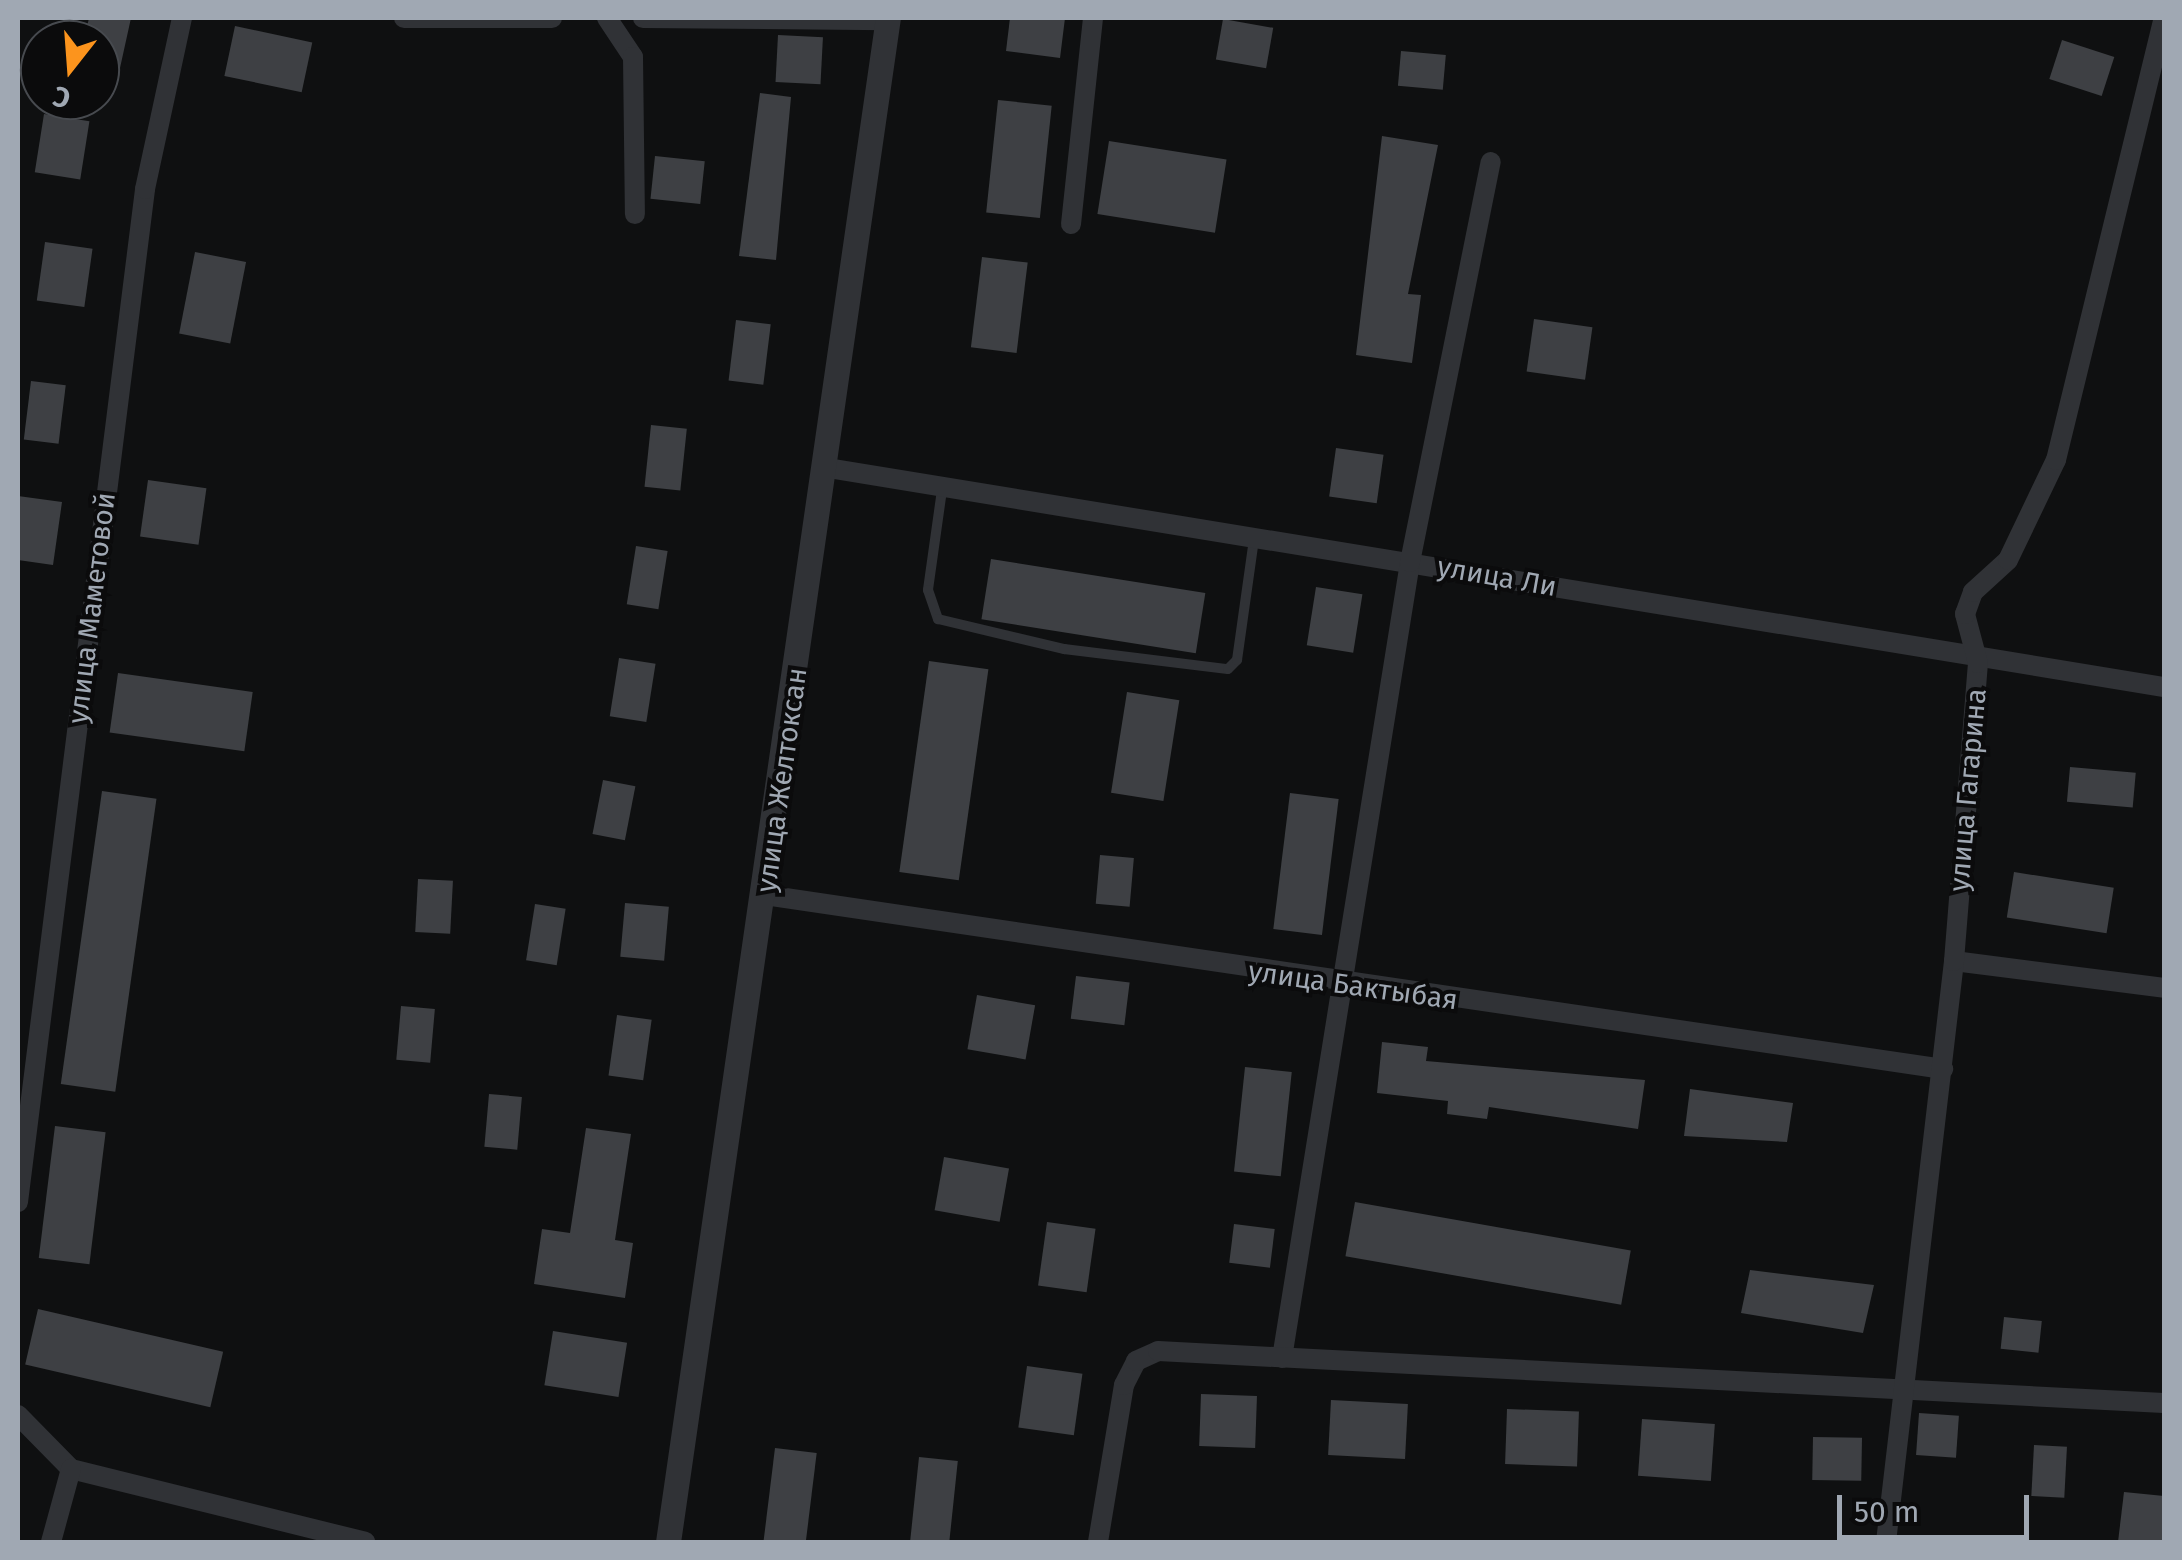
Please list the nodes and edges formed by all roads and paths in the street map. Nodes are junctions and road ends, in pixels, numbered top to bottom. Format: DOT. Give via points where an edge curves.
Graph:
graph roads {
  1 [pos="182,18"];
  2 [pos="404,18"];
  3 [pos="552,18"];
  4 [pos="607,18"];
  5 [pos="643,18"];
  6 [pos="1093,18"];
  7 [pos="2164,18"];
  8 [pos="888,19"];
  9 [pos="1491,162"];
  10 [pos="635,214"];
  11 [pos="1071,224"];
  12 [pos="828,468"];
  13 [pos="942,490"];
  14 [pos="1254,538"];
  15 [pos="1410,562"];
  16 [pos="1978,662"];
  17 [pos="2164,687"];
  18 [pos="764,895"];
  19 [pos="1954,961"];
  20 [pos="1342,985"];
  21 [pos="2164,988"];
  22 [pos="1943,1068"];
  23 [pos="18,1202"];
  24 [pos="1282,1358"];
  25 [pos="1906,1386"];
  26 [pos="2164,1402"];
  27 [pos="18,1415"];
  28 [pos="71,1469"];
  29 [pos="50,1542"];
  30 [pos="365,1542"];
  31 [pos="668,1542"];
  32 [pos="1098,1542"];
  33 [pos="1886,1542"];
  1 -- 23 [label="street, улица Маметовой" via="145,190"];
  2 -- 3 [label="street"];
  4 -- 10 [label="street" via="633,57"];
  5 -- 8 [label="street"];
  6 -- 11 [label="street"];
  7 -- 16 [label="street, улица Гагарина" via="2056,460 2008,560 1973,592 1965,614"];
  8 -- 12 [label="street, улица Желтоксан"];
  9 -- 15 [label="street"];
  12 -- 13 [label="street, улица Ли"];
  12 -- 18 [label="street, улица Желтоксан"];
  13 -- 14 [label="street, улица Ли"];
  13 -- 14 [label="lane" via="928,590 938,620 1064,649 1228,669 1238,660"];
  14 -- 15 [label="street, улица Ли"];
  15 -- 16 [label="street, улица Ли"];
  15 -- 20 [label="street"];
  16 -- 17 [label="street, улица Ли"];
  16 -- 19 [label="street, улица Гагарина"];
  18 -- 20 [label="street, улица Бактыбая"];
  18 -- 31 [label="street, улица Желтоксан"];
  19 -- 21 [label="street"];
  19 -- 22 [label="street, улица Гагарина"];
  20 -- 22 [label="street, улица Бактыбая"];
  20 -- 24 [label="street"];
  22 -- 25 [label="street, улица Гагарина"];
  24 -- 25 [label="street"];
  24 -- 32 [label="street" via="1158,1351 1136,1362"];
  25 -- 26 [label="street"];
  25 -- 33 [label="street, улица Гагарина"];
  27 -- 28 [label="street"];
  28 -- 29 [label="street"];
  28 -- 30 [label="street"];
}
